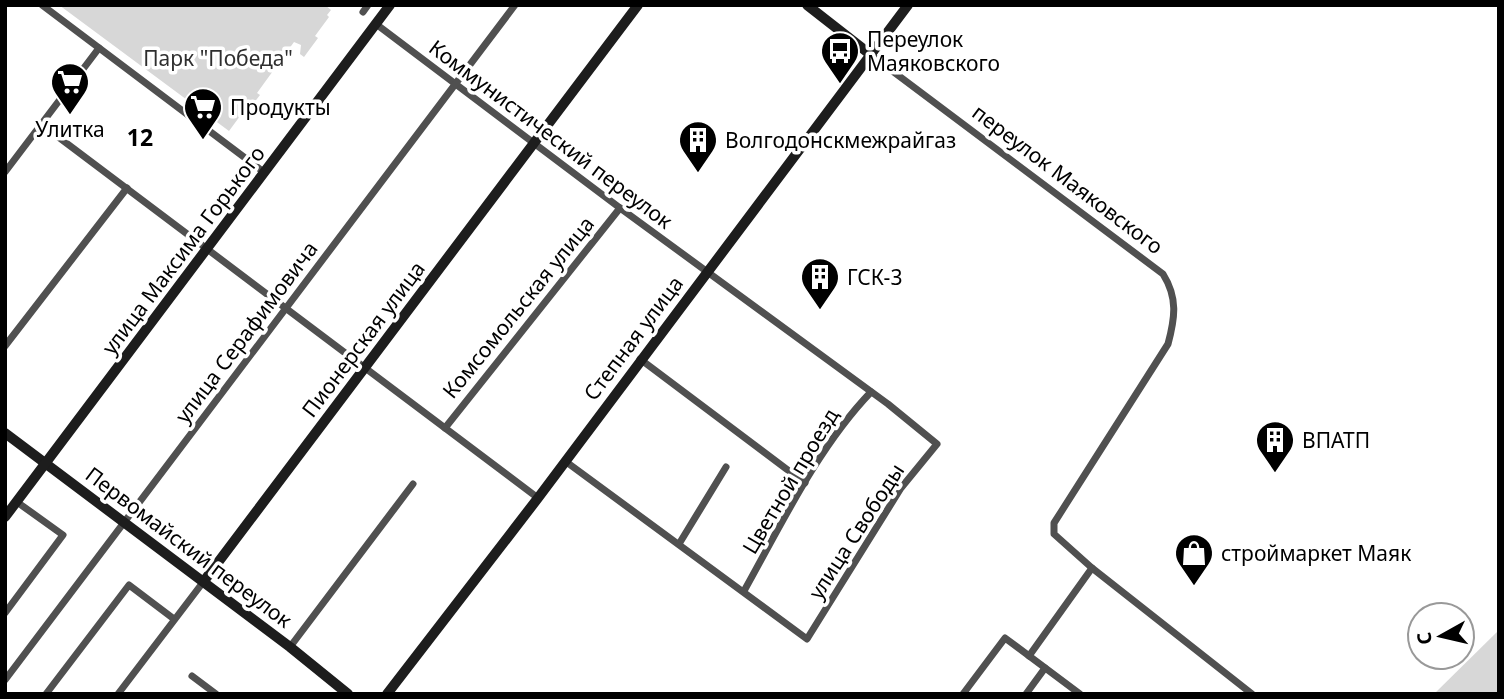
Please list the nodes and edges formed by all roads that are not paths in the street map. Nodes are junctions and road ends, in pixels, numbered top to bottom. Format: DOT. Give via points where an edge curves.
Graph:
graph roads {
  1 [pos="42,5"];
  2 [pos="368,5"];
  3 [pos="390,5"];
  4 [pos="515,5"];
  5 [pos="638,5"];
  6 [pos="807,5"];
  7 [pos="908,5"];
  8 [pos="363,12"];
  9 [pos="376,24"];
  10 [pos="99,48"];
  11 [pos="871,55"];
  12 [pos="456,85"];
  13 [pos="41,124"];
  14 [pos="534,144"];
  15 [pos="5,172"];
  16 [pos="265,173"];
  17 [pos="127,188"];
  18 [pos="620,208"];
  19 [pos="208,248"];
  20 [pos="706,272"];
  21 [pos="286,308"];
  22 [pos="5,346"];
  23 [pos="640,359"];
  24 [pos="366,367"];
  25 [pos="871,392"];
  26 [pos="445,428"];
  27 [pos="5,433"];
  28 [pos="937,444"];
  29 [pos="565,461"];
  30 [pos="46,464"];
  31 [pos="726,467"];
  32 [pos="805,483"];
  33 [pos="413,484"];
  34 [pos="538,498"];
  35 [pos="17,502"];
  36 [pos="5,517"];
  37 [pos="124,523"];
  38 [pos="679,544"];
  39 [pos="1092,568"];
  40 [pos="204,581"];
  41 [pos="744,591"];
  42 [pos="5,613"];
  43 [pos="174,619"];
  44 [pos="290,647"];
  45 [pos="1029,656"];
  46 [pos="1045,668"];
  47 [pos="192,676"];
  48 [pos="5,681"];
  49 [pos="46,694"];
  50 [pos="118,694"];
  51 [pos="216,694"];
  52 [pos="348,694"];
  53 [pos="387,694"];
  54 [pos="963,694"];
  55 [pos="1026,694"];
  56 [pos="1080,694"];
  57 [pos="1252,694"];
  1 -- 10 [label="street"];
  2 -- 8 [label="street"];
  3 -- 9 [label="street, улица Максима Горького"];
  4 -- 12 [label="street, улица Серафимовича"];
  5 -- 14 [label="street, Пионерская улица"];
  6 -- 11 [label="street, переулок Маяковского"];
  7 -- 11 [label="street, Степная улица"];
  9 -- 12 [label="street, Коммунистический переулок"];
  9 -- 16 [label="street, улица Максима Горького"];
  10 -- 13 [label="street"];
  10 -- 16 [label="street"];
  11 -- 20 [label="street, Степная улица"];
  11 -- 39 [label="street, переулок Маяковского" via="1163,274 1170,285 1175,310 1168,344 1054,523 1056,538"];
  12 -- 14 [label="street, Коммунистический переулок"];
  12 -- 21 [label="street, улица Серафимовича"];
  13 -- 15 [label="street"];
  13 -- 17 [label="street"];
  14 -- 18 [label="street, Коммунистический переулок"];
  14 -- 24 [label="street, Пионерская улица"];
  16 -- 19 [label="street, улица Максима Горького"];
  17 -- 19 [label="street"];
  17 -- 22 [label="street"];
  18 -- 20 [label="street, Коммунистический переулок"];
  18 -- 26 [label="street, Комсомольская улица"];
  19 -- 21 [label="street"];
  19 -- 30 [label="street, улица Максима Горького"];
  20 -- 23 [label="street, Степная улица"];
  20 -- 25 [label="street, Коммунистический переулок"];
  21 -- 24 [label="street"];
  21 -- 37 [label="street, улица Серафимовича"];
  23 -- 29 [label="street, Степная улица"];
  23 -- 32 [label="street"];
  24 -- 26 [label="street"];
  24 -- 40 [label="street, Пионерская улица"];
  25 -- 28 [label="street, Коммунистический переулок"];
  25 -- 32 [label="street, Цветной проезд" via="853,410"];
  26 -- 34 [label="street"];
  27 -- 30 [label="street, Первомайский переулок"];
  28 -- 41 [label="street, улица Свободы" via="901,488 807,639"];
  29 -- 34 [label="street, Степная улица"];
  29 -- 38 [label="street"];
  30 -- 35 [label="street, улица Максима Горького"];
  30 -- 37 [label="street, Первомайский переулок"];
  31 -- 38 [label="street"];
  32 -- 41 [label="street, Цветной проезд"];
  33 -- 44 [label="street"];
  34 -- 53 [label="street, Степная улица"];
  35 -- 36 [label="street, улица Максима Горького"];
  35 -- 42 [label="street" via="63,535"];
  37 -- 40 [label="street, Первомайский переулок"];
  37 -- 48 [label="street, улица Серафимовича"];
  38 -- 41 [label="street"];
  39 -- 45 [label="street"];
  39 -- 57 [label="street, переулок Маяковского"];
  40 -- 43 [label="street, Пионерская улица"];
  40 -- 44 [label="street, Первомайский переулок"];
  43 -- 49 [label="street" via="129,585"];
  43 -- 50 [label="street, Пионерская улица"];
  44 -- 52 [label="street, Первомайский переулок"];
  45 -- 46 [label="street"];
  45 -- 54 [label="street" via="1005,638"];
  46 -- 55 [label="street"];
  46 -- 56 [label="street"];
  47 -- 51 [label="street"];
}
